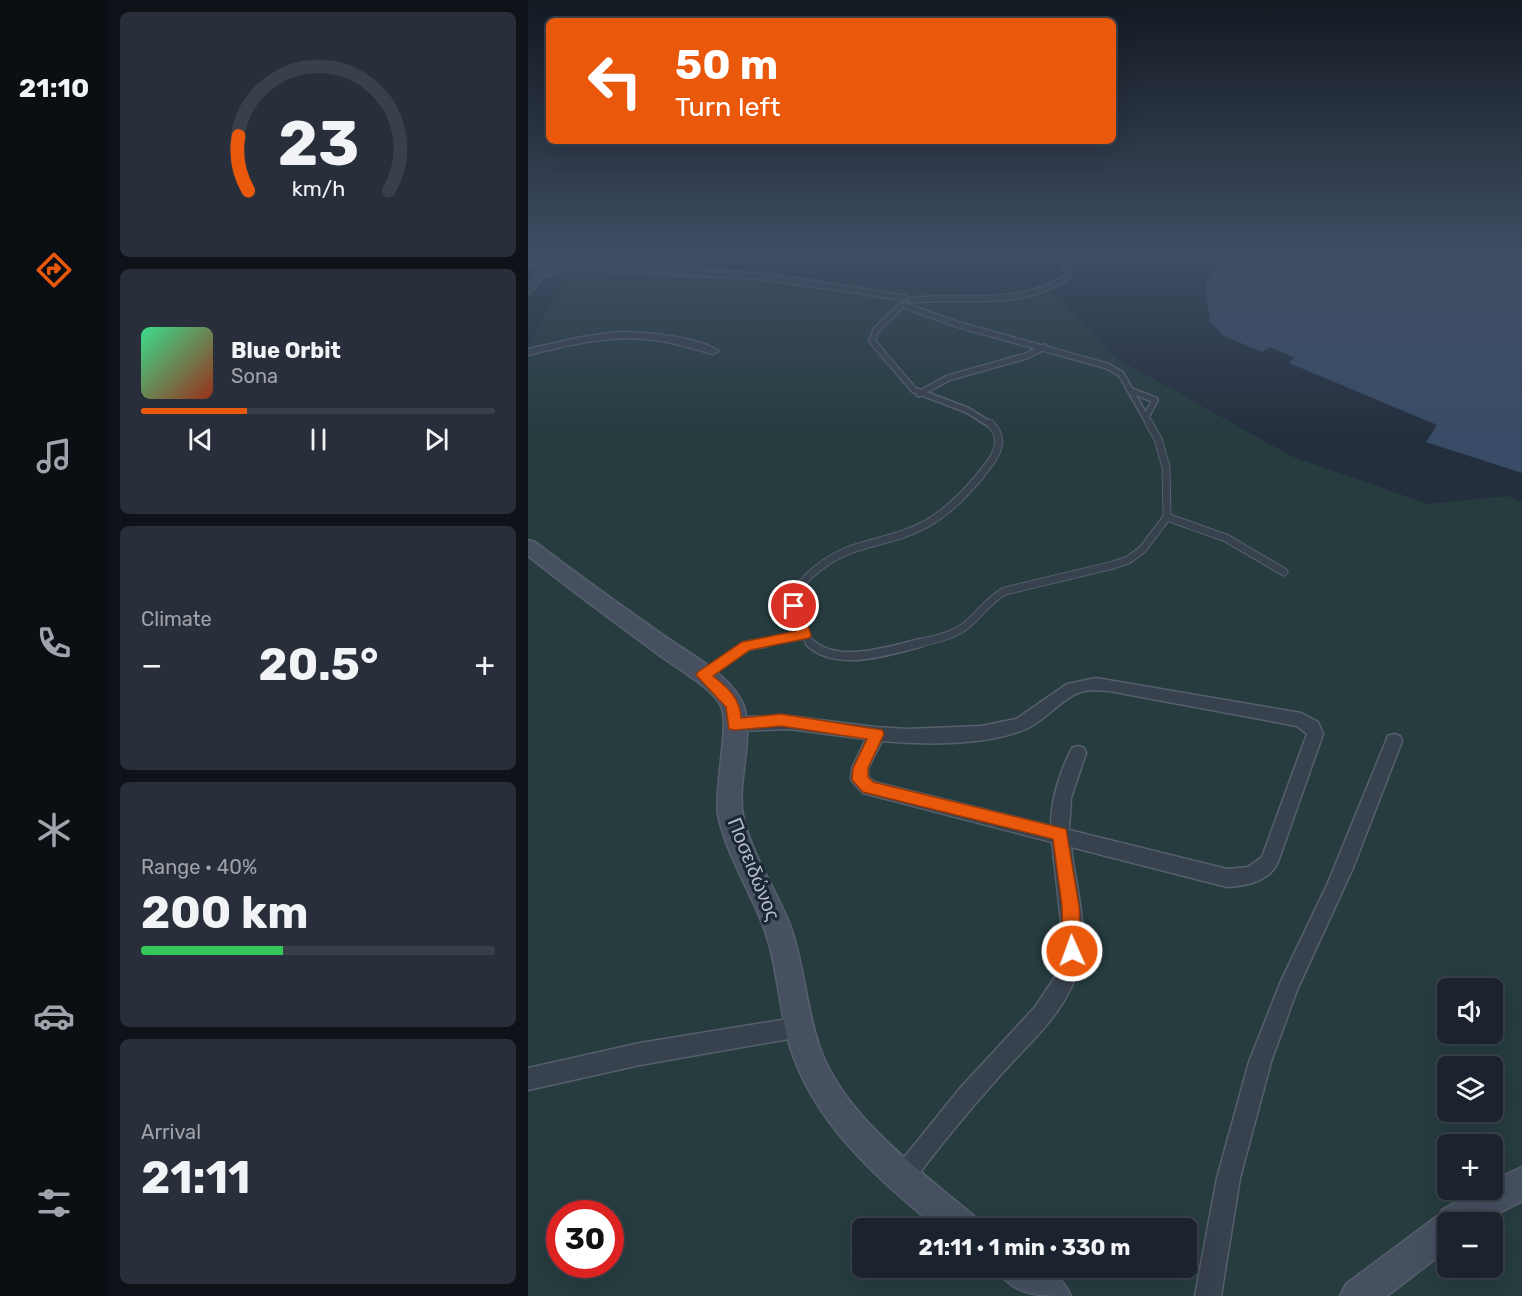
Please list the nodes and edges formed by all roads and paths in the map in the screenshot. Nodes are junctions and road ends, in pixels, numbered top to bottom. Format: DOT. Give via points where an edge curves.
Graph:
graph roads {
  1 [pos="895,314"];
  2 [pos="927,314"];
  3 [pos="1044,347"];
  4 [pos="713,351"];
  5 [pos="528,352"];
  6 [pos="1132,391"];
  7 [pos="919,394"];
  8 [pos="1146,417"];
  9 [pos="1167,517"];
  10 [pos="528,546"];
  11 [pos="1284,572"];
  12 [pos="804,635"];
  13 [pos="703,675"];
  14 [pos="735,724"];
  15 [pos="877,734"];
  16 [pos="1394,741"];
  17 [pos="1078,753"];
  18 [pos="1060,834"];
  19 [pos="800,1027"];
  20 [pos="528,1079"];
  21 [pos="902,1178"];
  22 [pos="1522,1183"];
  23 [pos="1469,1212"];
  24 [pos="950,1218"];
  25 [pos="1437,1236"];
  26 [pos="1028,1278"];
  27 [pos="1053,1296"];
  28 [pos="1209,1296"];
  29 [pos="1359,1296"];
  1 -- 7 [label="lane" via="876,330 873,341"];
  2 -- 3 [label="lane"];
  3 -- 6 [label="lane" via="1115,370"];
  3 -- 7 [label="lane" via="1026,356 948,378"];
  4 -- 5 [label="street" via="673,339 616,334"];
  6 -- 8 [label="lane"];
  6 -- 8 [label="lane" via="1155,400"];
  7 -- 12 [label="lane" via="986,420 996,429 1000,446 982,474 936,518 912,530 857,544 826,558 800,585 795,596 794,606"];
  8 -- 9 [label="lane" via="1165,457"];
  9 -- 11 [label="lane" via="1226,538"];
  9 -- 12 [label="lane" via="1142,550 1128,560 1005,591 986,602 967,626 946,636 840,656 817,648"];
  10 -- 13 [label="street, Ποσειδώνος"];
  12 -- 13 [label="lane" via="747,646"];
  13 -- 14 [label="street, Ποσειδώνος" via="733,706"];
  14 -- 15 [label="street" via="781,720"];
  14 -- 19 [label="street, Ποσειδώνος" via="728,785 730,815 781,938"];
  15 -- 18 [label="street" via="860,768 860,780 869,788"];
  15 -- 18 [label="street" via="930,735 1010,728 1038,715 1074,687 1090,684 1301,720 1315,734 1269,862 1245,878 1227,878"];
  16 -- 28 [label="street" via="1327,910 1289,987 1264,1056 1228,1184"];
  17 -- 18 [label="street" via="1060,812"];
  18 -- 21 [label="street" via="1072,951 1066,976 1028,1032 933,1133"];
  19 -- 20 [label="street" via="640,1054"];
  19 -- 21 [label="street, Ποσειδώνος" via="815,1073 845,1119"];
  21 -- 24 [label="street, Ποσειδώνος"];
  22 -- 23 [label="street"];
  25 -- 29 [label="street"];
  26 -- 27 [label="street"];
}
